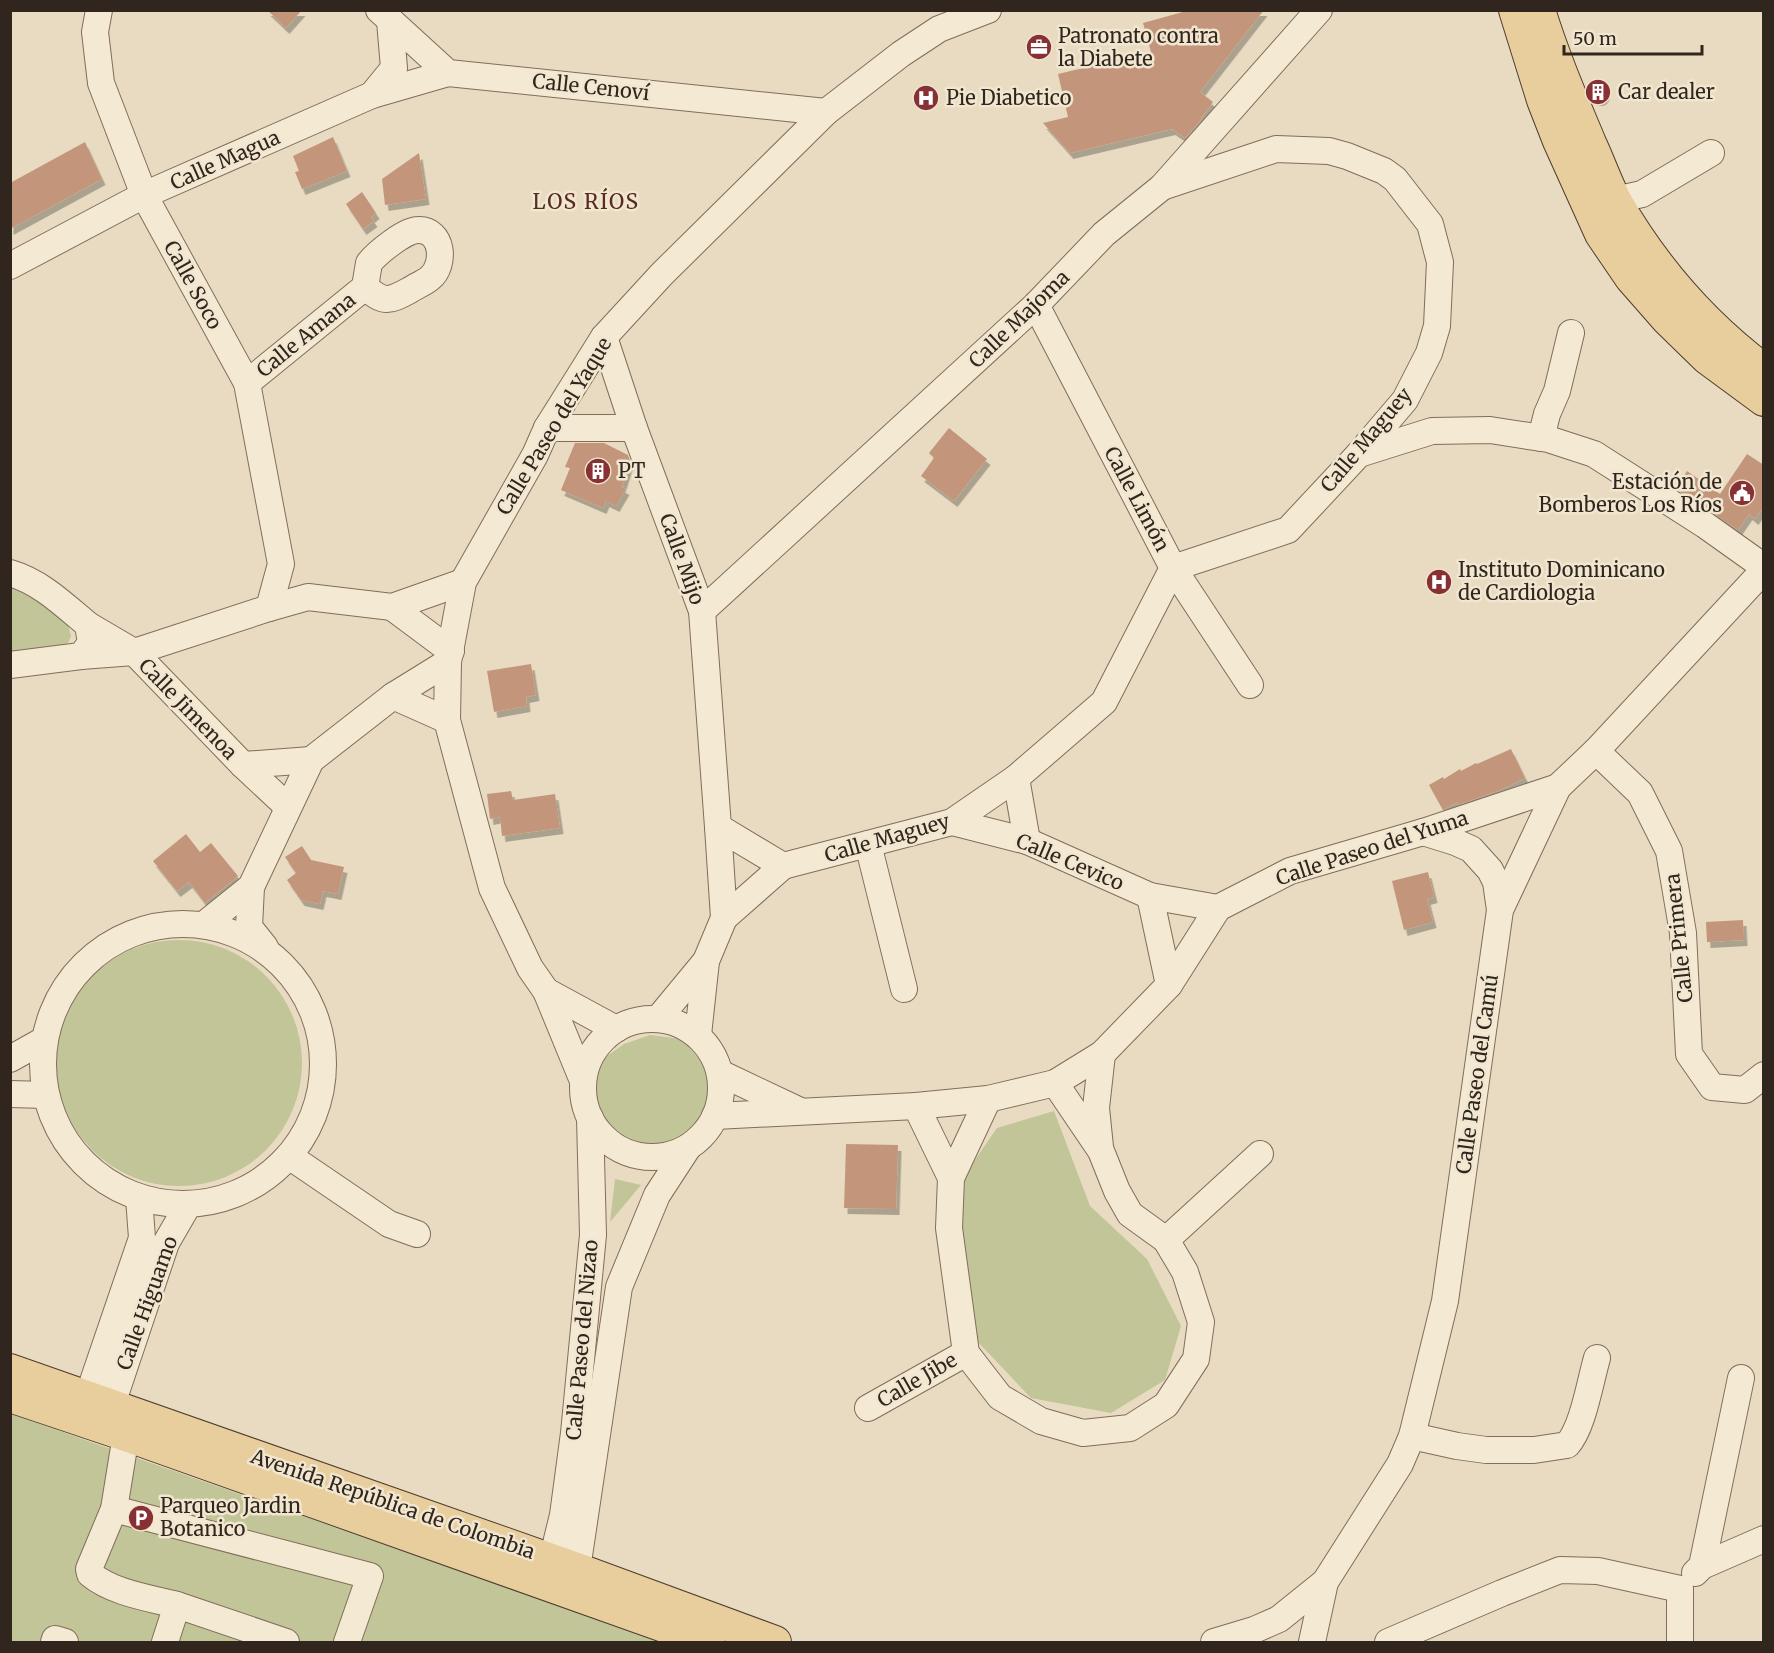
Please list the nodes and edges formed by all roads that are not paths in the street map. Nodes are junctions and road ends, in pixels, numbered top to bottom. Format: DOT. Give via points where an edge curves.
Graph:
graph roads {
  1 [pos="99,10"];
  2 [pos="988,10"];
  3 [pos="1319,10"];
  4 [pos="1515,10"];
  5 [pos="1539,10"];
  6 [pos="385,16"];
  7 [pos="448,73"];
  8 [pos="372,95"];
  9 [pos="826,112"];
  10 [pos="1711,153"];
  11 [pos="1162,187"];
  12 [pos="144,195"];
  13 [pos="1615,200"];
  14 [pos="10,266"];
  15 [pos="365,287"];
  16 [pos="1036,305"];
  17 [pos="1571,333"];
  18 [pos="604,337"];
  19 [pos="1761,362"];
  20 [pos="247,383"];
  21 [pos="1405,400"];
  22 [pos="1764,400"];
  23 [pos="547,428"];
  24 [pos="634,428"];
  25 [pos="1432,431"];
  26 [pos="1541,438"];
  27 [pos="1359,454"];
  28 [pos="280,564"];
  29 [pos="1173,568"];
  30 [pos="1764,568"];
  31 [pos="10,573"];
  32 [pos="463,582"];
  33 [pos="308,597"];
  34 [pos="392,607"];
  35 [pos="269,608"];
  36 [pos="702,611"];
  37 [pos="88,625"];
  38 [pos="134,652"];
  39 [pos="81,656"];
  40 [pos="449,656"];
  41 [pos="10,665"];
  42 [pos="1250,685"];
  43 [pos="393,696"];
  44 [pos="447,720"];
  45 [pos="1596,751"];
  46 [pos="311,760"];
  47 [pos="243,765"];
  48 [pos="1016,778"];
  49 [pos="1558,787"];
  50 [pos="288,807"];
  51 [pos="952,822"];
  52 [pos="718,827"];
  53 [pos="1423,832"];
  54 [pos="1027,841"];
  55 [pos="868,844"];
  56 [pos="783,866"];
  57 [pos="251,887"];
  58 [pos="1150,896"];
  59 [pos="1218,908"];
  60 [pos="1500,910"];
  61 [pos="724,918"];
  62 [pos="205,924"];
  63 [pos="269,951"];
  64 [pos="706,961"];
  65 [pos="1169,985"];
  66 [pos="904,989"];
  67 [pos="546,991"];
  68 [pos="658,1019"];
  69 [pos="616,1029"];
  70 [pos="698,1035"];
  71 [pos="44,1040"];
  72 [pos="1102,1054"];
  73 [pos="10,1059"];
  74 [pos="720,1073"];
  75 [pos="1764,1075"];
  76 [pos="584,1081"];
  77 [pos="1055,1083"];
  78 [pos="10,1094"];
  79 [pos="46,1095"];
  80 [pos="988,1099"];
  81 [pos="916,1106"];
  82 [pos="801,1111"];
  83 [pos="715,1116"];
  84 [pos="590,1118"];
  85 [pos="687,1149"];
  86 [pos="1101,1151"];
  87 [pos="1260,1154"];
  88 [pos="289,1156"];
  89 [pos="951,1178"];
  90 [pos="139,1198"];
  91 [pos="188,1205"];
  92 [pos="417,1234"];
  93 [pos="1166,1240"];
  94 [pos="966,1353"];
  95 [pos="1597,1358"];
  96 [pos="10,1370"];
  97 [pos="1741,1378"];
  98 [pos="10,1396"];
  99 [pos="100,1400"];
  100 [pos="868,1408"];
  101 [pos="126,1435"];
  102 [pos="1412,1436"];
  103 [pos="114,1509"];
  104 [pos="1764,1539"];
  105 [pos="565,1565"];
  106 [pos="1702,1566"];
  107 [pos="1325,1582"];
  108 [pos="1680,1589"];
  109 [pos="177,1605"];
  110 [pos="54,1642"];
  111 [pos="65,1642"];
  112 [pos="165,1642"];
  113 [pos="286,1642"];
  114 [pos="347,1642"];
  115 [pos="709,1642"];
  116 [pos="775,1642"];
  117 [pos="1214,1642"];
  118 [pos="1312,1642"];
  119 [pos="1388,1642"];
  120 [pos="1680,1642"];
  1 -- 12 [label="street, Calle Soco" via="95,32 101,83"];
  2 -- 9 [label="street, Calle Paseo del Yaque" via="939,29"];
  3 -- 11 [label="street, Calle Majoma"];
  4 -- 22 [label="main road" via="1555,131 1602,234 1631,278 1667,319 1707,358"];
  5 -- 13 [label="main road"];
  6 -- 7 [label="street"];
  6 -- 8 [label="street" via="394,68"];
  7 -- 8 [label="street, Calle Magua"];
  7 -- 9 [label="street, Calle Cenoví"];
  8 -- 12 [label="street, Calle Magua"];
  9 -- 18 [label="street, Calle Paseo del Yaque"];
  10 -- 13 [label="street" via="1642,195"];
  11 -- 16 [label="street, Calle Majoma" via="1104,234"];
  11 -- 21 [label="street, Calle Maguey" via="1276,149 1329,151 1384,171 1395,179 1430,224 1440,262 1437,326 1429,353"];
  12 -- 14 [label="street, Calle Magua"];
  12 -- 20 [label="street, Calle Soco"];
  13 -- 19 [label="main road" via="1667,276 1709,323"];
  15 -- 20 [label="street, Calle Amana"];
  16 -- 29 [label="street, Calle Limón"];
  16 -- 36 [label="street, Calle Majoma"];
  17 -- 26 [label="street"];
  18 -- 23 [label="street, Calle Paseo del Yaque"];
  18 -- 24 [label="street, Calle Mijo"];
  20 -- 28 [label="street, Calle Soco"];
  21 -- 25 [label="street"];
  21 -- 27 [label="street, Calle Maguey"];
  23 -- 24 [label="street"];
  23 -- 32 [label="street, Calle Paseo del Yaque"];
  24 -- 36 [label="street, Calle Mijo"];
  25 -- 26 [label="street" via="1490,430"];
  25 -- 27 [label="street"];
  26 -- 30 [label="street" via="1594,454"];
  27 -- 29 [label="street, Calle Maguey" via="1288,530"];
  28 -- 33 [label="street, Calle Soco"];
  28 -- 35 [label="street, Calle Soco"];
  29 -- 42 [label="street, Calle Limón"];
  29 -- 48 [label="street, Calle Maguey" via="1104,702"];
  30 -- 45 [label="street, Calle Paseo del Camú"];
  31 -- 37 [label="street, Calle Jimenoa" via="51,594"];
  32 -- 34 [label="street"];
  32 -- 40 [label="street, Calle Paseo del Yaque"];
  33 -- 34 [label="street"];
  33 -- 35 [label="street"];
  34 -- 40 [label="street"];
  35 -- 38 [label="street"];
  36 -- 52 [label="street, Calle Mijo"];
  37 -- 38 [label="street, Calle Jimenoa"];
  37 -- 39 [label="street" via="91,643"];
  38 -- 39 [label="street, Calle Jimenoa"];
  38 -- 47 [label="street, Calle Jimenoa"];
  39 -- 41 [label="street, Calle Jimenoa"];
  40 -- 43 [label="street"];
  40 -- 44 [label="street, Calle Paseo del Yaque"];
  43 -- 44 [label="street"];
  43 -- 46 [label="street"];
  44 -- 67 [label="street, Calle Paseo del Yaque" via="492,888 530,968"];
  45 -- 49 [label="street, Calle Paseo del Camú"];
  45 -- 75 [label="street, Calle Primera" via="1640,793 1669,851 1683,933 1689,1054 1712,1086 1746,1090"];
  46 -- 47 [label="street, Calle Jimenoa"];
  46 -- 50 [label="street"];
  47 -- 50 [label="street, Calle Jimenoa"];
  48 -- 51 [label="street, Calle Maguey"];
  48 -- 54 [label="street"];
  49 -- 53 [label="street, Calle Paseo del Yuma"];
  49 -- 60 [label="street, Calle Paseo del Camú"];
  50 -- 57 [label="street"];
  51 -- 54 [label="street, Calle Cevico"];
  51 -- 55 [label="street, Calle Maguey"];
  52 -- 56 [label="street"];
  52 -- 61 [label="street, Calle Maguey"];
  53 -- 59 [label="street, Calle Paseo del Yuma" via="1290,871"];
  53 -- 60 [label="street" via="1471,849 1496,882"];
  54 -- 58 [label="street, Calle Cevico"];
  55 -- 56 [label="street, Calle Maguey"];
  55 -- 66 [label="street"];
  56 -- 61 [label="street, Calle Maguey"];
  57 -- 62 [label="street"];
  57 -- 63 [label="street" via="249,927"];
  58 -- 59 [label="street, Calle Cevico"];
  58 -- 65 [label="street"];
  59 -- 65 [label="street"];
  60 -- 102 [label="street, Calle Paseo del Camú" via="1445,1301"];
  61 -- 64 [label="street, Calle Maguey"];
  62 -- 63 [label="street" via="238,933"];
  62 -- 71 [label="street" via="161,924 119,937 84,963 58,998"];
  63 -- 88 [label="street" via="292,974 310,1002 320,1033 324,1066 319,1098 308,1129"];
  64 -- 68 [label="street, Calle Maguey"];
  64 -- 70 [label="street, Calle Maguey"];
  65 -- 72 [label="street"];
  67 -- 69 [label="street, Calle Paseo del Yaque"];
  67 -- 76 [label="street, Calle Paseo del Yaque"];
  68 -- 69 [label="street" via="636,1020"];
  68 -- 70 [label="street" via="679,1024"];
  69 -- 76 [label="street" via="600,1042"];
  70 -- 74 [label="street" via="712,1053"];
  71 -- 73 [label="street"];
  71 -- 79 [label="street"];
  72 -- 77 [label="street"];
  72 -- 86 [label="street" via="1096,1108"];
  74 -- 82 [label="street"];
  74 -- 83 [label="street" via="721,1095"];
  76 -- 84 [label="street" via="584,1100"];
  77 -- 80 [label="street"];
  77 -- 86 [label="street"];
  78 -- 79 [label="street"];
  79 -- 90 [label="street" via="58,1129 79,1159 106,1182"];
  80 -- 81 [label="street"];
  80 -- 89 [label="street"];
  81 -- 82 [label="street"];
  81 -- 89 [label="street"];
  82 -- 83 [label="street"];
  83 -- 85 [label="street" via="703,1135"];
  84 -- 85 [label="street" via="619,1149 642,1157 665,1156"];
  84 -- 105 [label="street, Calle Paseo del Nizao" via="593,1235 563,1515"];
  85 -- 105 [label="street, Calle Paseo del Nizao" via="657,1195 619,1287"];
  86 -- 93 [label="street" via="1130,1214"];
  87 -- 93 [label="street"];
  88 -- 91 [label="street" via="260,1182 226,1198"];
  88 -- 92 [label="street" via="389,1224"];
  89 -- 94 [label="street" via="949,1228"];
  90 -- 91 [label="street"];
  90 -- 99 [label="street, Calle Higuamo" via="142,1238"];
  91 -- 99 [label="street, Calle Higuamo" via="166,1243"];
  93 -- 94 [label="street" via="1185,1272 1201,1322 1196,1359 1166,1405 1130,1428 1083,1433 1041,1421 1000,1397"];
  94 -- 100 [label="street, Calle Jibe"];
  95 -- 102 [label="street" via="1574,1438 1567,1445 1486,1450"];
  96 -- 99 [label="main road, Avenida República de Colombia"];
  97 -- 106 [label="street"];
  98 -- 101 [label="main road, Avenida República de Colombia"];
  99 -- 105 [label="main road, Avenida República de Colombia"];
  101 -- 103 [label="street"];
  101 -- 115 [label="main road, Avenida República de Colombia"];
  102 -- 107 [label="street, Calle Paseo del Camú" via="1400,1464"];
  103 -- 109 [label="street" via="90,1574 129,1592"];
  103 -- 114 [label="street" via="370,1576"];
  104 -- 106 [label="street"];
  105 -- 116 [label="main road, Avenida República de Colombia"];
  106 -- 108 [label="street"];
  107 -- 117 [label="street" via="1279,1619"];
  107 -- 118 [label="street, Calle Paseo del Camú"];
  108 -- 119 [label="street" via="1598,1571 1560,1570"];
  108 -- 120 [label="street"];
  109 -- 112 [label="street"];
  109 -- 113 [label="street"];
  110 -- 111 [label="street"];
}
